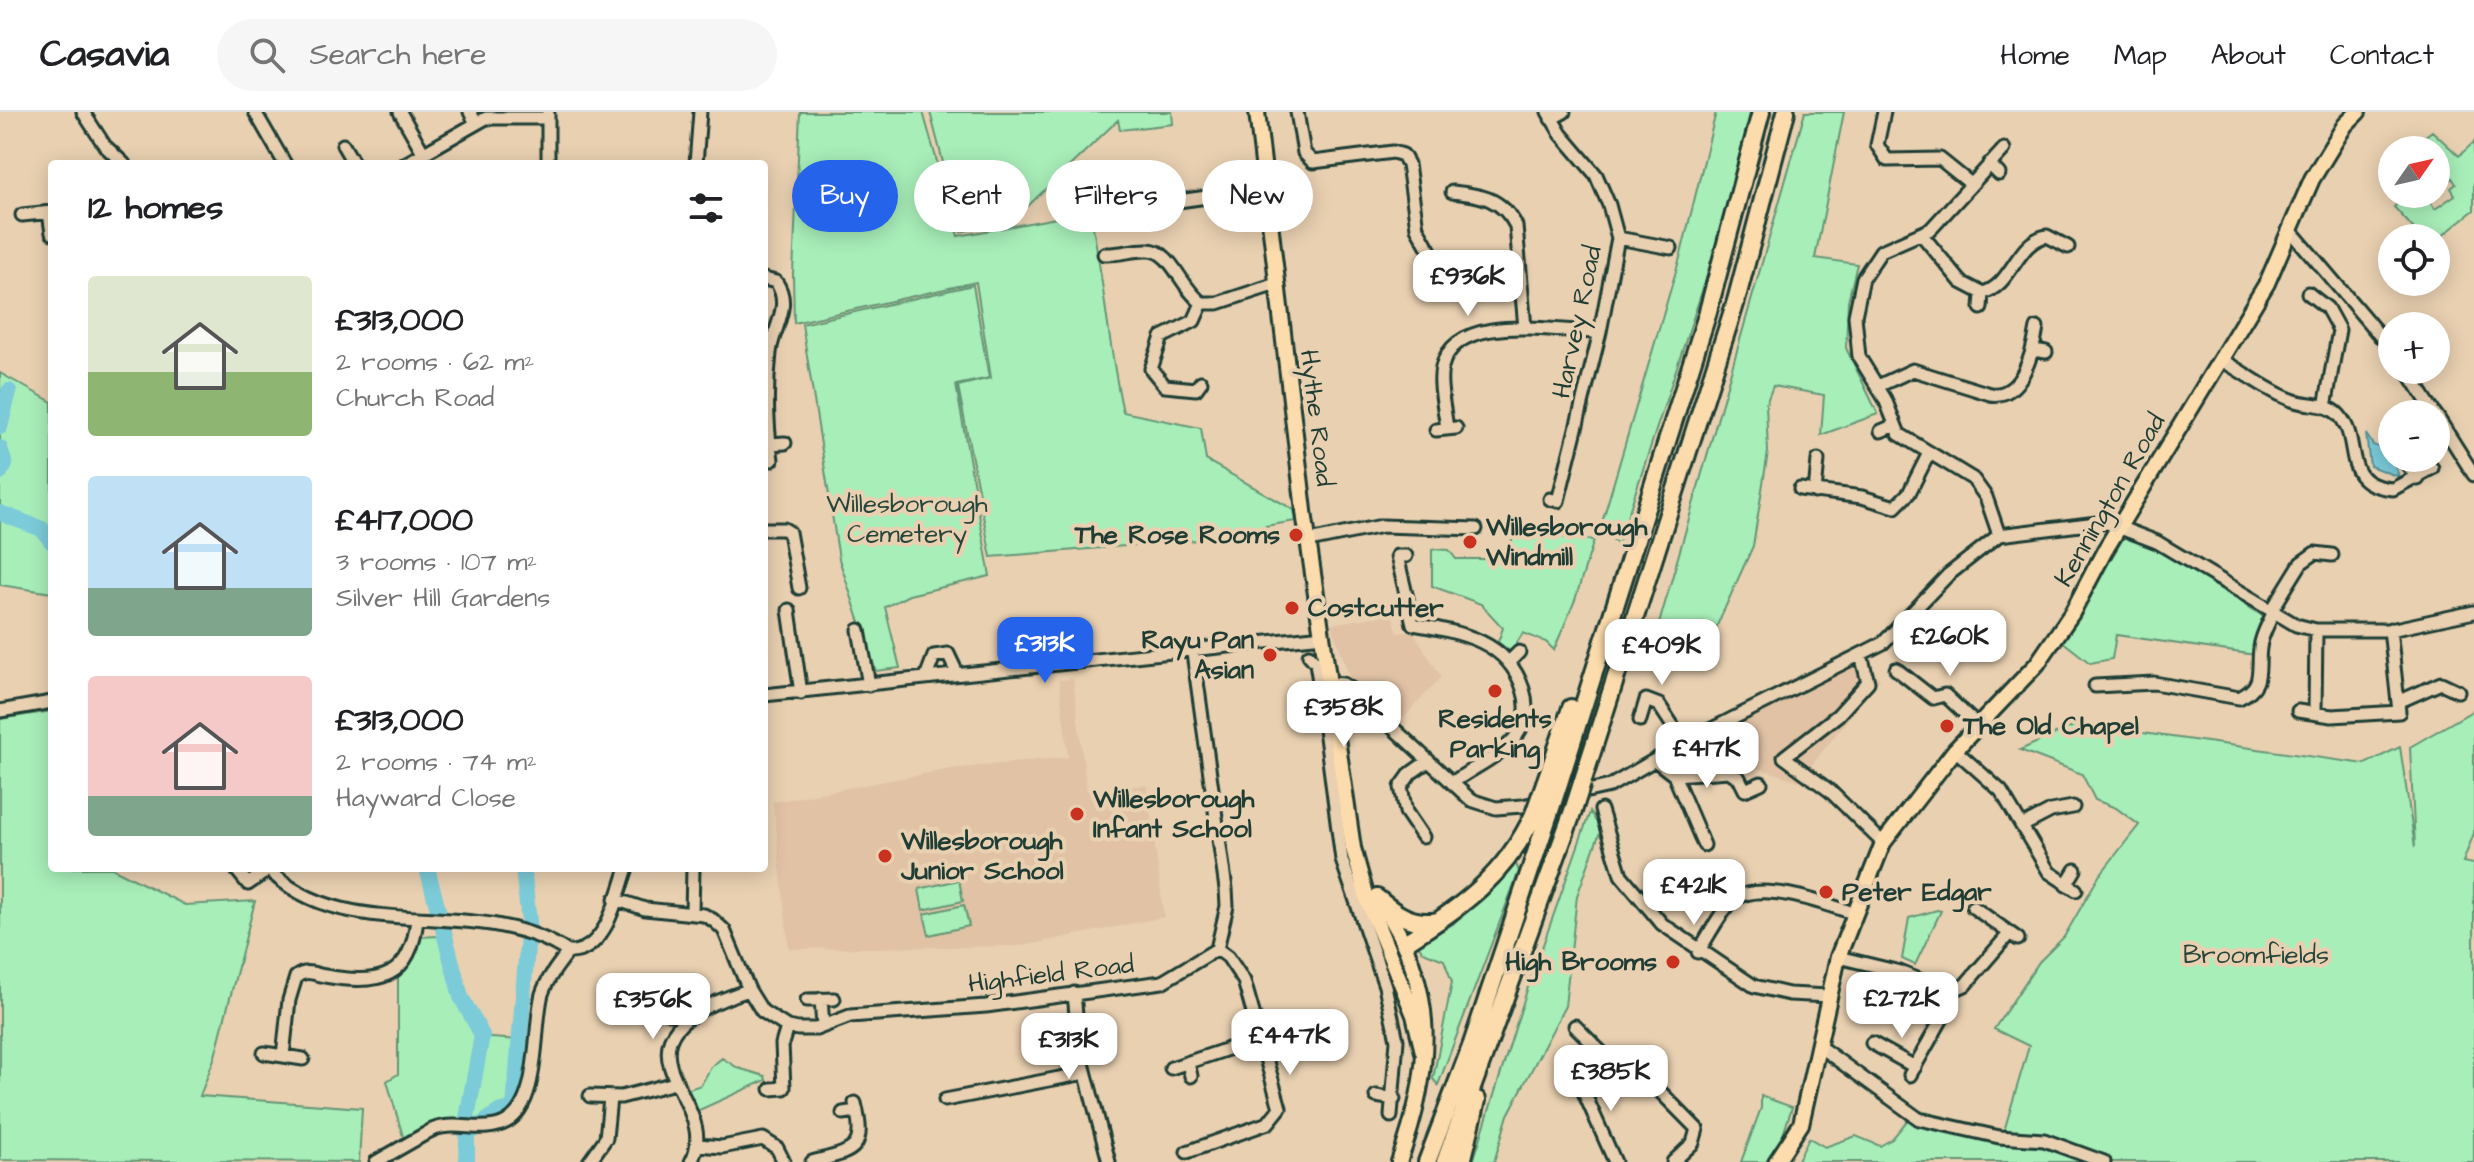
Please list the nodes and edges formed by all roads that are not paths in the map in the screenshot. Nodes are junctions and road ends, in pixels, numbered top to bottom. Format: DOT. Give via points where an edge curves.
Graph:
graph roads {
  1 [pos="83,112"];
  2 [pos="255,112"];
  3 [pos="400,112"];
  4 [pos="700,112"];
  5 [pos="1257,112"];
  6 [pos="1297,112"];
  7 [pos="1564,112"];
  8 [pos="1761,112"];
  9 [pos="1786,112"];
  10 [pos="1884,112"];
  11 [pos="2358,112"];
  12 [pos="548,115"];
  13 [pos="1550,115"];
  14 [pos="473,117"];
  15 [pos="343,145"];
  16 [pos="2004,149"];
  17 [pos="424,154"];
  18 [pos="120,160"];
  19 [pos="283,160"];
  20 [pos="352,160"];
  21 [pos="413,160"];
  22 [pos="548,160"];
  23 [pos="696,160"];
  24 [pos="1261,160"];
  25 [pos="1989,164"];
  26 [pos="1999,174"];
  27 [pos="1971,184"];
  28 [pos="1452,192"];
  29 [pos="48,212"];
  30 [pos="22,215"];
  31 [pos="2051,223"];
  32 [pos="2291,231"];
  33 [pos="1269,232"];
  34 [pos="1922,235"];
  35 [pos="2047,236"];
  36 [pos="1618,238"];
  37 [pos="2068,247"];
  38 [pos="1671,248"];
  39 [pos="1104,254"];
  40 [pos="1426,272"];
  41 [pos="768,280"];
  42 [pos="1276,284"];
  43 [pos="1982,293"];
  44 [pos="2308,293"];
  45 [pos="1202,303"];
  46 [pos="1981,308"];
  47 [pos="1525,328"];
  48 [pos="2037,328"];
  49 [pos="1600,332"];
  50 [pos="2378,333"];
  51 [pos="2221,360"];
  52 [pos="1878,386"];
  53 [pos="1199,390"];
  54 [pos="2325,407"];
  55 [pos="1895,425"];
  56 [pos="1446,429"];
  57 [pos="1881,431"];
  58 [pos="2450,437"];
  59 [pos="785,443"];
  60 [pos="770,444"];
  61 [pos="1929,453"];
  62 [pos="772,460"];
  63 [pos="1818,460"];
  64 [pos="2413,472"];
  65 [pos="2427,472"];
  66 [pos="2474,475"];
  67 [pos="2418,479"];
  68 [pos="1800,489"];
  69 [pos="1815,492"];
  70 [pos="1550,499"];
  71 [pos="2121,526"];
  72 [pos="768,529"];
  73 [pos="1476,529"];
  74 [pos="1996,536"];
  75 [pos="1309,541"];
  76 [pos="2332,555"];
  77 [pos="1406,556"];
  78 [pos="799,588"];
  79 [pos="789,610"];
  80 [pos="2273,610"];
  81 [pos="2474,612"];
  82 [pos="2390,629"];
  83 [pos="859,630"];
  84 [pos="2316,630"];
  85 [pos="1323,636"];
  86 [pos="1519,652"];
  87 [pos="1193,653"];
  88 [pos="1309,655"];
  89 [pos="1861,655"];
  90 [pos="1509,662"];
  91 [pos="1896,669"];
  92 [pos="957,673"];
  93 [pos="926,677"];
  94 [pos="1331,683"];
  95 [pos="869,685"];
  96 [pos="2095,686"];
  97 [pos="2458,691"];
  98 [pos="801,693"];
  99 [pos="768,695"];
  100 [pos="2398,702"];
  101 [pos="48,703"];
  102 [pos="0,711"];
  103 [pos="2298,711"];
  104 [pos="2315,712"];
  105 [pos="1640,720"];
  106 [pos="1978,726"];
  107 [pos="1330,728"];
  108 [pos="1684,743"];
  109 [pos="1955,750"];
  110 [pos="1428,761"];
  111 [pos="1656,761"];
  112 [pos="1674,775"];
  113 [pos="1452,783"];
  114 [pos="1761,783"];
  115 [pos="1589,787"];
  116 [pos="2073,807"];
  117 [pos="1601,810"];
  118 [pos="1541,814"];
  119 [pos="2022,826"];
  120 [pos="1423,837"];
  121 [pos="1883,843"];
  122 [pos="1704,845"];
  123 [pos="2075,870"];
  124 [pos="238,872"];
  125 [pos="264,872"];
  126 [pos="272,872"];
  127 [pos="625,872"];
  128 [pos="693,872"];
  129 [pos="1353,876"];
  130 [pos="1377,898"];
  131 [pos="615,899"];
  132 [pos="1972,905"];
  133 [pos="692,913"];
  134 [pos="1853,913"];
  135 [pos="417,918"];
  136 [pos="1439,921"];
  137 [pos="1406,942"];
  138 [pos="1217,949"];
  139 [pos="568,952"];
  140 [pos="1698,952"];
  141 [pos="1838,957"];
  142 [pos="749,990"];
  143 [pos="1949,992"];
  144 [pos="1074,993"];
  145 [pos="1829,996"];
  146 [pos="633,997"];
  147 [pos="807,1000"];
  148 [pos="1414,1015"];
  149 [pos="686,1020"];
  150 [pos="823,1026"];
  151 [pos="1575,1026"];
  152 [pos="787,1027"];
  153 [pos="1493,1032"];
  154 [pos="1261,1038"];
  155 [pos="1868,1042"];
  156 [pos="1820,1047"];
  157 [pos="1423,1052"];
  158 [pos="264,1053"];
  159 [pos="283,1056"];
  160 [pos="303,1059"];
  161 [pos="1609,1060"];
  162 [pos="1171,1068"];
  163 [pos="1085,1073"];
  164 [pos="675,1083"];
  165 [pos="771,1089"];
  166 [pos="590,1096"];
  167 [pos="1376,1096"];
  168 [pos="610,1098"];
  169 [pos="1394,1099"];
  170 [pos="945,1100"];
  171 [pos="843,1113"];
  172 [pos="1391,1116"];
  173 [pos="698,1145"];
  174 [pos="1205,1147"];
  175 [pos="1187,1152"];
  176 [pos="1209,1160"];
  177 [pos="376,1162"];
  178 [pos="591,1162"];
  179 [pos="691,1162"];
  180 [pos="784,1162"];
  181 [pos="812,1162"];
  182 [pos="1109,1162"];
  183 [pos="1399,1162"];
  184 [pos="1427,1162"];
  185 [pos="1445,1162"];
  186 [pos="1462,1162"];
  187 [pos="1615,1162"];
  188 [pos="1673,1162"];
  189 [pos="1776,1162"];
  190 [pos="2104,1162"];
  1 -- 18 [label="street"];
  2 -- 19 [label="street"];
  3 -- 17 [label="street"];
  4 -- 23 [label="street"];
  5 -- 24 [label="main road, Hythe Road"];
  6 -- 40 [label="street" via="1304,153 1313,162 1403,155 1417,228 1438,265"];
  7 -- 13 [label="street"];
  8 -- 118 [label="highway, bridge" via="1707,315 1628,566"];
  9 -- 115 [label="highway" via="1736,301"];
  10 -- 27 [label="street" via="1877,145 1887,160 1940,159"];
  11 -- 32 [label="main road, Kennington Road" via="2312,179"];
  12 -- 14 [label="street"];
  12 -- 22 [label="street"];
  13 -- 36 [label="street, Harvey Road" via="1596,175"];
  14 -- 17 [label="street"];
  15 -- 20 [label="street"];
  16 -- 25 [label="street"];
  17 -- 21 [label="street"];
  25 -- 26 [label="street"];
  25 -- 27 [label="street"];
  27 -- 34 [label="street"];
  28 -- 47 [label="street" via="1491,198 1510,214 1516,226"];
  29 -- 30 [label="street"];
  31 -- 35 [label="street"];
  32 -- 50 [label="street"];
  32 -- 51 [label="main road, Kennington Road"];
  33 -- 42 [label="main road, Hythe Road"];
  34 -- 43 [label="street" via="1961,282"];
  34 -- 52 [label="street" via="1881,251 1863,278 1855,316 1856,345"];
  35 -- 37 [label="street"];
  35 -- 43 [label="street" via="2030,243 1996,287"];
  36 -- 38 [label="street"];
  36 -- 49 [label="street, Harvey Road"];
  39 -- 45 [label="street" via="1161,253 1185,290"];
  41 -- 60 [label="street" via="776,282 782,295 770,353"];
  42 -- 45 [label="street"];
  42 -- 75 [label="main road, Hythe Road"];
  43 -- 46 [label="street"];
  44 -- 54 [label="street" via="2327,308 2339,330"];
  45 -- 53 [label="street" via="1194,321 1162,337 1151,369 1165,386"];
  47 -- 49 [label="street"];
  47 -- 56 [label="street" via="1478,333 1450,351 1441,372"];
  48 -- 52 [label="street" via="2040,351 1999,395 1913,370"];
  49 -- 70 [label="street, Harvey Road" via="1558,501"];
  51 -- 54 [label="street" via="2293,400"];
  51 -- 71 [label="main road, Kennington Road"];
  52 -- 55 [label="street"];
  54 -- 67 [label="street" via="2344,421 2354,463 2368,482 2393,489"];
  55 -- 57 [label="street"];
  55 -- 61 [label="street" via="1907,442"];
  58 -- 66 [label="street"];
  59 -- 60 [label="street"];
  60 -- 62 [label="street"];
  61 -- 69 [label="street" via="1909,493 1895,507"];
  61 -- 74 [label="street" via="1975,482 1986,497"];
  63 -- 69 [label="street"];
  64 -- 67 [label="street"];
  65 -- 67 [label="street"];
  68 -- 69 [label="street"];
  71 -- 74 [label="street" via="2105,522"];
  71 -- 80 [label="street"];
  71 -- 106 [label="main road, Kennington Road" via="2037,664"];
  72 -- 78 [label="street" via="789,532"];
  73 -- 75 [label="street" via="1371,527"];
  74 -- 89 [label="street" via="1948,575 1885,641"];
  75 -- 85 [label="main road, Hythe Road"];
  76 -- 80 [label="street" via="2315,553 2301,563"];
  77 -- 90 [label="street" via="1397,556 1413,624 1472,637"];
  79 -- 98 [label="street"];
  80 -- 84 [label="street" via="2290,623"];
  80 -- 96 [label="street" via="2260,647 2261,676 2239,698 2148,683"];
  81 -- 82 [label="street"];
  82 -- 84 [label="street"];
  82 -- 100 [label="street"];
  83 -- 95 [label="street"];
  84 -- 104 [label="street"];
  85 -- 87 [label="street"];
  85 -- 94 [label="main road, Hythe Road"];
  86 -- 90 [label="street"];
  87 -- 92 [label="street"];
  87 -- 138 [label="street" via="1226,889"];
  88 -- 107 [label="street, Hythe Road" via="1316,663"];
  89 -- 108 [label="street"];
  89 -- 121 [label="street" via="1868,682 1838,715 1784,757 1830,791"];
  90 -- 113 [label="street" via="1527,700 1523,725 1508,744"];
  91 -- 106 [label="street" via="1933,698 1945,695"];
  92 -- 93 [label="street"];
  92 -- 93 [label="street" via="943,653 934,656"];
  93 -- 95 [label="street"];
  94 -- 107 [label="main road, Hythe Road"];
  94 -- 110 [label="street" via="1351,689"];
  95 -- 98 [label="street"];
  97 -- 100 [label="street" via="2441,683"];
  98 -- 99 [label="street"];
  100 -- 104 [label="street" via="2399,712"];
  101 -- 102 [label="street"];
  103 -- 104 [label="street"];
  105 -- 108 [label="street" via="1646,700 1659,705"];
  106 -- 109 [label="main road, Kennington Road"];
  107 -- 129 [label="main road, Hythe Road" via="1353,848"];
  108 -- 111 [label="street"];
  109 -- 119 [label="street" via="2001,791"];
  109 -- 121 [label="main road, Kennington Road"];
  110 -- 113 [label="street"];
  110 -- 120 [label="street" via="1401,787 1406,812"];
  111 -- 112 [label="street"];
  111 -- 115 [label="street"];
  112 -- 114 [label="street" via="1729,771 1745,790"];
  112 -- 122 [label="street"];
  113 -- 115 [label="street" via="1471,800 1496,808"];
  115 -- 153 [label="highway, bridge" via="1573,811"];
  116 -- 119 [label="street"];
  117 -- 140 [label="street" via="1625,880 1662,924"];
  118 -- 136 [label="highway" via="1493,879"];
  118 -- 184 [label="highway" via="1472,1044"];
  119 -- 123 [label="street" via="2039,859 2071,888"];
  121 -- 134 [label="main road, Kennington Road"];
  124 -- 125 [label="street" via="248,884"];
  126 -- 135 [label="street" via="299,892 340,909"];
  127 -- 131 [label="street"];
  128 -- 133 [label="street"];
  129 -- 130 [label="main road, Hythe Road"];
  129 -- 148 [label="main road, Hythe Road"];
  129 -- 169 [label="street, Hythe Road" via="1397,1040"];
  130 -- 136 [label="highway" via="1407,919"];
  130 -- 137 [label="main road, Hythe Road"];
  131 -- 133 [label="street" via="645,909"];
  131 -- 139 [label="street" via="606,925 591,945"];
  132 -- 143 [label="street" via="2014,937 1965,985"];
  133 -- 142 [label="street" via="724,930"];
  134 -- 140 [label="street" via="1807,897 1745,895 1730,904"];
  134 -- 141 [label="main road, Kennington Road"];
  135 -- 139 [label="street" via="519,930"];
  135 -- 159 [label="street" via="412,951 393,972 369,979 306,972 296,977"];
  136 -- 137 [label="highway"];
  137 -- 148 [label="main road" via="1401,952 1413,990"];
  137 -- 157 [label="main road, Hythe Road" via="1425,1004"];
  138 -- 144 [label="street, Highfield Road" via="1162,982"];
  138 -- 154 [label="street" via="1244,981"];
  139 -- 177 [label="street" via="542,993 529,1088 521,1107 505,1123 488,1127 439,1126"];
  140 -- 145 [label="street" via="1754,986"];
  141 -- 143 [label="street" via="1897,971"];
  141 -- 145 [label="main road, Kennington Road"];
  142 -- 149 [label="street"];
  142 -- 152 [label="street" via="762,1011"];
  143 -- 155 [label="street" via="1949,1006 1913,1071"];
  144 -- 150 [label="street, Highfield Road" via="850,1016"];
  144 -- 163 [label="street"];
  145 -- 156 [label="main road, Kennington Road"];
  146 -- 149 [label="street"];
  147 -- 150 [label="street" via="828,999"];
  148 -- 157 [label="main road, Hythe Road"];
  149 -- 164 [label="street" via="671,1039 668,1058"];
  150 -- 152 [label="street, Highfield Road"];
  151 -- 161 [label="street"];
  152 -- 165 [label="street" via="782,1044 784,1088"];
  153 -- 185 [label="highway"];
  153 -- 186 [label="highway"];
  154 -- 162 [label="street" via="1190,1070"];
  154 -- 174 [label="street" via="1280,1103 1278,1115"];
  156 -- 189 [label="main road, Kennington Road" via="1801,1124"];
  156 -- 190 [label="street" via="1919,1119 1999,1137 2044,1140"];
  157 -- 183 [label="main road, Hythe Road" via="1418,1100"];
  158 -- 159 [label="street"];
  159 -- 160 [label="street"];
  161 -- 187 [label="street" via="1600,1062 1582,1088"];
  161 -- 188 [label="street" via="1628,1060 1697,1129 1693,1143"];
  163 -- 170 [label="street"];
  163 -- 182 [label="street"];
  164 -- 168 [label="street"];
  164 -- 173 [label="street" via="694,1122"];
  166 -- 168 [label="street"];
  167 -- 169 [label="street"];
  168 -- 178 [label="street" via="607,1133"];
  169 -- 172 [label="street, Hythe Road"];
  171 -- 181 [label="street" via="856,1107 858,1144 847,1153"];
  173 -- 179 [label="street"];
  173 -- 180 [label="street" via="722,1147 763,1139 777,1148"];
  174 -- 175 [label="street"];
  174 -- 176 [label="street"];
}
